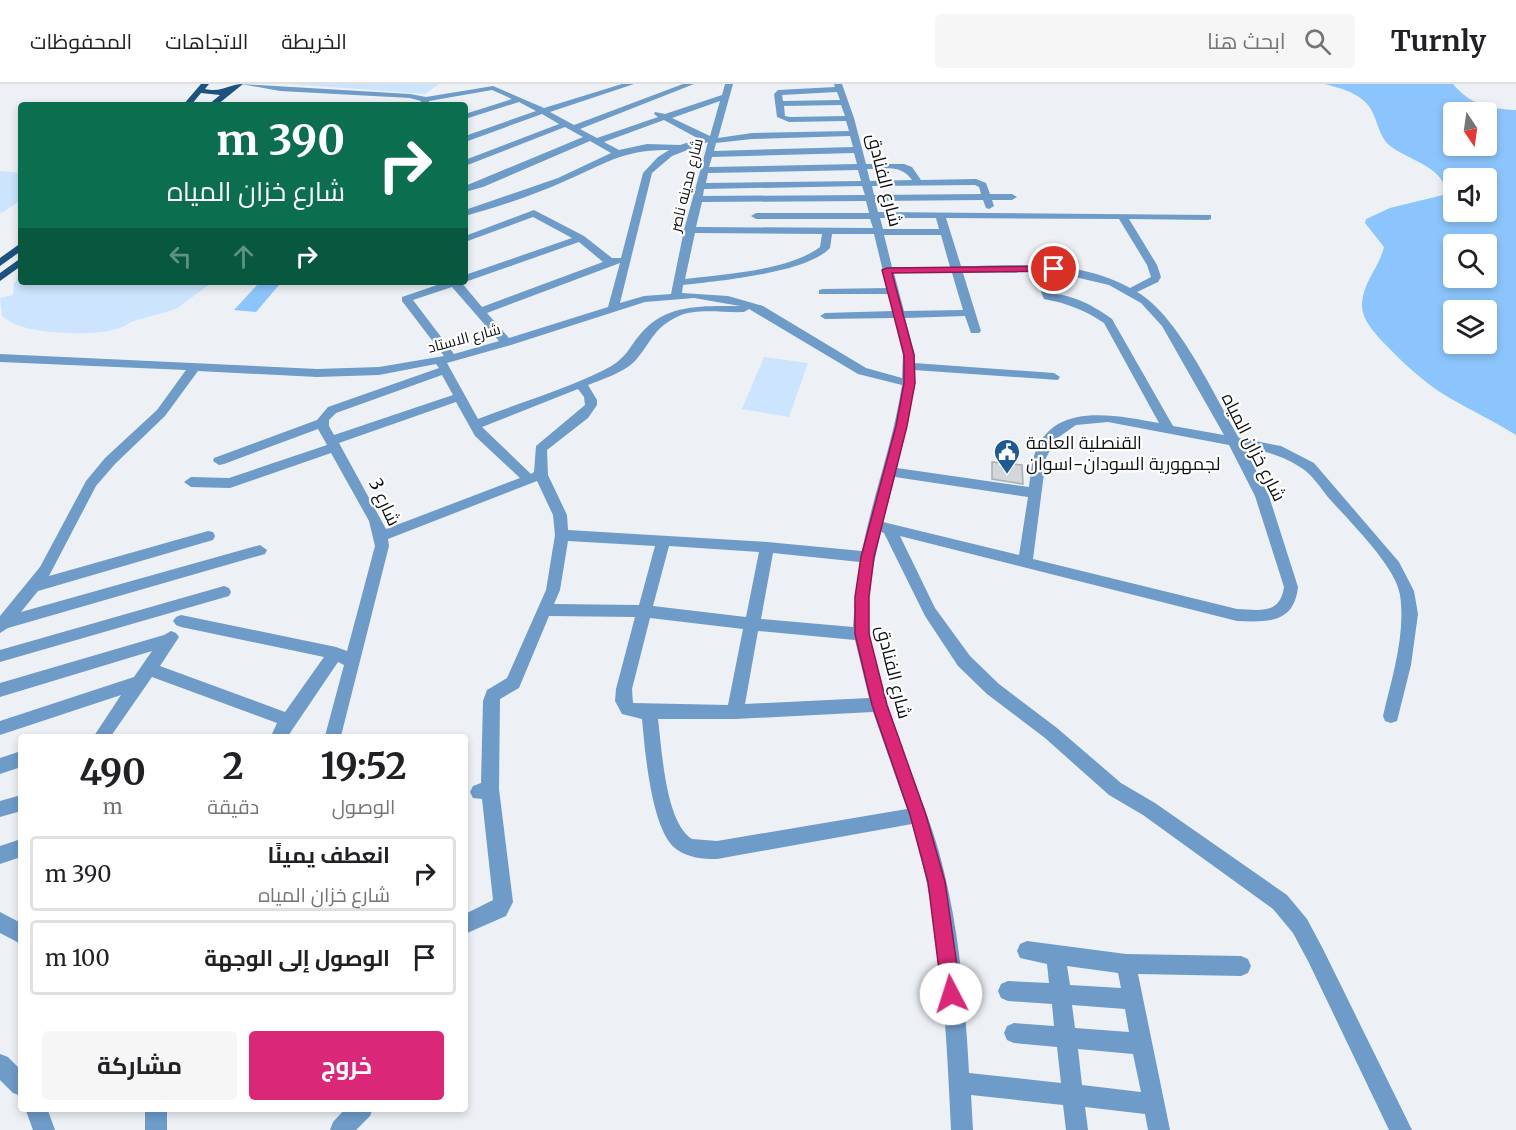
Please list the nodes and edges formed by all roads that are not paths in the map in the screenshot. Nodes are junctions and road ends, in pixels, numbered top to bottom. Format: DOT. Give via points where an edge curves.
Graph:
graph roads {
  1 [pos="239,84"];
  2 [pos="245,84"];
  3 [pos="630,84"];
  4 [pos="690,84"];
  5 [pos="729,84"];
  6 [pos="201,87"];
  7 [pos="228,92"];
  8 [pos="841,92"];
  9 [pos="726,96"];
  10 [pos="519,99"];
  11 [pos="190,102"];
  12 [pos="216,102"];
  13 [pos="425,102"];
  14 [pos="637,103"];
  15 [pos="779,104"];
  16 [pos="543,111"];
  17 [pos="468,116"];
  18 [pos="662,116"];
  19 [pos="795,120"];
  20 [pos="570,126"];
  21 [pos="851,126"];
  22 [pos="781,135"];
  23 [pos="799,135"];
  24 [pos="468,138"];
  25 [pos="594,139"];
  26 [pos="711,139"];
  27 [pos="681,148"];
  28 [pos="857,150"];
  29 [pos="802,151"];
  30 [pos="755,152"];
  31 [pos="785,152"];
  32 [pos="618,153"];
  33 [pos="708,154"];
  34 [pos="468,163"];
  35 [pos="862,167"];
  36 [pos="810,168"];
  37 [pos="758,169"];
  38 [pos="704,170"];
  39 [pos="468,178"];
  40 [pos="918,182"];
  41 [pos="934,182"];
  42 [pos="817,184"];
  43 [pos="480,185"];
  44 [pos="762,185"];
  45 [pos="700,186"];
  46 [pos="468,188"];
  47 [pos="867,190"];
  48 [pos="920,197"];
  49 [pos="939,197"];
  50 [pos="986,197"];
  51 [pos="1012,197"];
  52 [pos="697,199"];
  53 [pos="756,199"];
  54 [pos="504,200"];
  55 [pos="514,205"];
  56 [pos="524,209"];
  57 [pos="468,212"];
  58 [pos="534,213"];
  59 [pos="991,214"];
  60 [pos="925,215"];
  61 [pos="940,215"];
  62 [pos="756,216"];
  63 [pos="803,216"];
  64 [pos="1122,216"];
  65 [pos="1208,218"];
  66 [pos="875,224"];
  67 [pos="689,230"];
  68 [pos="756,231"];
  69 [pos="807,231"];
  70 [pos="826,231"];
  71 [pos="946,232"];
  72 [pos="468,238"];
  73 [pos="580,238"];
  74 [pos="18,248"];
  75 [pos="626,258"];
  76 [pos="611,262"];
  77 [pos="0,263"];
  78 [pos="18,263"];
  79 [pos="1037,269"];
  80 [pos="887,270"];
  81 [pos="957,270"];
  82 [pos="0,278"];
  83 [pos="468,278"];
  84 [pos="446,285"];
  85 [pos="458,285"];
  86 [pos="677,289"];
  87 [pos="893,291"];
  88 [pos="823,292"];
  89 [pos="1130,292"];
  90 [pos="613,308"];
  91 [pos="759,308"];
  92 [pos="480,312"];
  93 [pos="969,313"];
  94 [pos="899,314"];
  95 [pos="825,316"];
  96 [pos="975,332"];
  97 [pos="507,343"];
  98 [pos="0,358"];
  99 [pos="446,363"];
  100 [pos="909,366"];
  101 [pos="194,368"];
  102 [pos="1054,377"];
  103 [pos="909,383"];
  104 [pos="581,384"];
  105 [pos="459,397"];
  106 [pos="322,423"];
  107 [pos="474,425"];
  108 [pos="1168,429"];
  109 [pos="1234,441"];
  110 [pos="333,444"];
  111 [pos="219,461"];
  112 [pos="888,471"];
  113 [pos="535,477"];
  114 [pos="191,482"];
  115 [pos="1035,493"];
  116 [pos="882,527"];
  117 [pos="562,535"];
  118 [pos="208,536"];
  119 [pos="381,536"];
  120 [pos="663,541"];
  121 [pos="767,547"];
  122 [pos="260,550"];
  123 [pos="868,557"];
  124 [pos="1024,562"];
  125 [pos="34,586"];
  126 [pos="224,592"];
  127 [pos="195,600"];
  128 [pos="543,610"];
  129 [pos="644,611"];
  130 [pos="181,621"];
  131 [pos="752,624"];
  132 [pos="2,625"];
  133 [pos="862,634"];
  134 [pos="169,640"];
  135 [pos="336,653"];
  136 [pos="0,656"];
  137 [pos="353,662"];
  138 [pos="145,675"];
  139 [pos="0,690"];
  140 [pos="879,705"];
  141 [pos="649,712"];
  142 [pos="735,712"];
  143 [pos="1391,716"];
  144 [pos="288,720"];
  145 [pos="0,728"];
  146 [pos="101,734"];
  147 [pos="280,734"];
  148 [pos="334,734"];
  149 [pos="18,760"];
  150 [pos="0,766"];
  151 [pos="18,804"];
  152 [pos="0,809"];
  153 [pos="918,815"];
  154 [pos="18,849"];
  155 [pos="0,855"];
  156 [pos="0,922"];
  157 [pos="468,923"];
  158 [pos="18,932"];
  159 [pos="1027,951"];
  160 [pos="1056,955"];
  161 [pos="1126,964"];
  162 [pos="1241,966"];
  163 [pos="1008,991"];
  164 [pos="1059,994"];
  165 [pos="1133,999"];
  166 [pos="1014,1033"];
  167 [pos="1065,1038"];
  168 [pos="1142,1044"];
  169 [pos="0,1065"];
  170 [pos="18,1082"];
  171 [pos="959,1083"];
  172 [pos="1072,1095"];
  173 [pos="1154,1104"];
  174 [pos="37,1112"];
  175 [pos="156,1112"];
  176 [pos="358,1112"];
  177 [pos="44,1130"];
  178 [pos="156,1130"];
  179 [pos="340,1130"];
  180 [pos="962,1130"];
  181 [pos="1077,1130"];
  182 [pos="1159,1130"];
  183 [pos="1401,1130"];
  1 -- 7 [label="main road"];
  2 -- 13 [label="street"];
  3 -- 16 [label="street"];
  4 -- 14 [label="street"];
  5 -- 9 [label="street, شارع مدينه ناصر"];
  6 -- 7 [label="main road"];
  6 -- 11 [label="main road"];
  7 -- 12 [label="main road"];
  8 -- 15 [label="street"];
  8 -- 15 [label="street" via="783,91 778,94"];
  8 -- 21 [label="street, شارع الفنادق"];
  9 -- 18 [label="street"];
  9 -- 26 [label="street, شارع مدينه ناصر"];
  10 -- 13 [label="street" via="493,88"];
  10 -- 16 [label="street"];
  10 -- 17 [label="street"];
  14 -- 18 [label="street"];
  14 -- 20 [label="street"];
  15 -- 19 [label="street" via="782,118"];
  16 -- 20 [label="street"];
  16 -- 24 [label="street"];
  18 -- 25 [label="street"];
  18 -- 26 [label="street"];
  19 -- 21 [label="street"];
  19 -- 23 [label="street"];
  20 -- 25 [label="street"];
  20 -- 34 [label="street"];
  21 -- 23 [label="street"];
  21 -- 28 [label="street, شارع الفنادق"];
  22 -- 23 [label="street"];
  22 -- 26 [label="street"];
  22 -- 31 [label="street"];
  25 -- 32 [label="street"];
  25 -- 43 [label="street"];
  26 -- 27 [label="street"];
  26 -- 33 [label="street, شارع مدينه ناصر"];
  27 -- 32 [label="street" via="647,147"];
  27 -- 75 [label="street" via="660,159 648,173"];
  28 -- 29 [label="street"];
  28 -- 35 [label="street, شارع الفنادق"];
  29 -- 31 [label="street"];
  29 -- 36 [label="street"];
  30 -- 31 [label="street"];
  30 -- 33 [label="street"];
  30 -- 37 [label="street"];
  32 -- 54 [label="street" via="561,180"];
  33 -- 38 [label="street, شارع مدينه ناصر"];
  35 -- 36 [label="street"];
  35 -- 40 [label="street" via="906,167"];
  35 -- 47 [label="street, شارع الفنادق"];
  36 -- 37 [label="street"];
  36 -- 42 [label="street"];
  37 -- 38 [label="street"];
  37 -- 44 [label="street"];
  38 -- 45 [label="street, شارع مدينه ناصر"];
  39 -- 43 [label="street"];
  40 -- 41 [label="street"];
  40 -- 47 [label="street"];
  41 -- 49 [label="street"];
  41 -- 50 [label="street" via="978,182"];
  42 -- 44 [label="street"];
  42 -- 47 [label="street"];
  43 -- 46 [label="street"];
  43 -- 54 [label="street"];
  44 -- 45 [label="street"];
  45 -- 52 [label="street, شارع مدينه ناصر"];
  47 -- 48 [label="street"];
  47 -- 53 [label="street"];
  47 -- 66 [label="street, شارع الفنادق"];
  48 -- 49 [label="street"];
  48 -- 60 [label="street"];
  49 -- 50 [label="street"];
  50 -- 51 [label="street"];
  50 -- 59 [label="street"];
  52 -- 53 [label="street"];
  52 -- 67 [label="street, شارع مدينه ناصر"];
  53 -- 62 [label="street"];
  54 -- 55 [label="street"];
  54 -- 57 [label="street"];
  56 -- 58 [label="street"];
  58 -- 72 [label="street"];
  58 -- 73 [label="street"];
  59 -- 61 [label="street"];
  59 -- 64 [label="street"];
  60 -- 61 [label="street"];
  60 -- 66 [label="street"];
  61 -- 71 [label="street"];
  62 -- 63 [label="street"];
  62 -- 68 [label="street"];
  63 -- 66 [label="street"];
  63 -- 69 [label="street"];
  64 -- 65 [label="street"];
  64 -- 89 [label="street" via="1156,277"];
  66 -- 70 [label="street"];
  66 -- 71 [label="street"];
  66 -- 80 [label="street, شارع الفنادق"];
  67 -- 68 [label="street"];
  67 -- 86 [label="street, شارع مدينه ناصر"];
  68 -- 69 [label="street"];
  69 -- 70 [label="street"];
  70 -- 86 [label="street" via="825,248 817,256"];
  71 -- 81 [label="street"];
  73 -- 76 [label="street"];
  73 -- 83 [label="street"];
  74 -- 77 [label="main road"];
  75 -- 76 [label="street"];
  75 -- 90 [label="street"];
  76 -- 92 [label="street"];
  78 -- 82 [label="main road"];
  79 -- 81 [label="street, شارع خزان المياه"];
  79 -- 89 [label="street, شارع خزان المياه" via="1084,274"];
  79 -- 108 [label="street" via="1048,297 1094,311 1108,321"];
  80 -- 81 [label="street, شارع خزان المياه"];
  80 -- 87 [label="street, شارع الفنادق"];
  81 -- 93 [label="street"];
  84 -- 99 [label="street" via="406,299"];
  85 -- 92 [label="street"];
  86 -- 90 [label="street, شارع الاستاد"];
  86 -- 91 [label="street, شارع الاستاد"];
  87 -- 88 [label="street"];
  87 -- 94 [label="street, شارع الفنادق"];
  89 -- 109 [label="street, شارع خزان المياه" via="1152,307 1167,324"];
  90 -- 97 [label="street, شارع الاستاد"];
  91 -- 103 [label="street, شارع الاستاد" via="862,371"];
  91 -- 104 [label="street" via="675,314 649,331 629,360"];
  92 -- 97 [label="street"];
  93 -- 94 [label="street"];
  93 -- 96 [label="street"];
  94 -- 95 [label="street"];
  94 -- 100 [label="street, شارع الفنادق"];
  97 -- 99 [label="street, شارع الاستاد"];
  98 -- 101 [label="street, شارع الاستاد"];
  99 -- 101 [label="street, شارع الاستاد" via="348,373"];
  99 -- 105 [label="street"];
  99 -- 106 [label="street" via="332,410"];
  100 -- 102 [label="street"];
  100 -- 103 [label="street, شارع الفنادق"];
  101 -- 125 [label="street" via="165,408 91,484"];
  103 -- 112 [label="street, شارع الفنادق" via="902,426"];
  104 -- 107 [label="street"];
  104 -- 113 [label="street" via="589,395 590,408 546,441"];
  105 -- 107 [label="street"];
  105 -- 110 [label="street"];
  106 -- 110 [label="street, شارع 3"];
  106 -- 111 [label="street"];
  107 -- 113 [label="street" via="493,448"];
  108 -- 109 [label="street"];
  108 -- 115 [label="street" via="1108,418 1073,421 1051,436 1040,458"];
  109 -- 124 [label="street, شارع خزان المياه" via="1262,496 1291,586 1291,600 1283,610 1260,616 1237,615"];
  109 -- 143 [label="street" via="1276,449 1309,466 1394,566 1407,591 1410,614"];
  110 -- 114 [label="street" via="230,483"];
  110 -- 119 [label="street, شارع 3"];
  112 -- 115 [label="street"];
  112 -- 116 [label="street, شارع الفنادق"];
  113 -- 117 [label="street" via="560,515"];
  113 -- 119 [label="street"];
  115 -- 124 [label="street"];
  116 -- 123 [label="street, شارع الفنادق"];
  116 -- 124 [label="street, شارع خزان المياه"];
  116 -- 183 [label="street" via="930,612 964,661 993,689 1115,789 1280,902 1300,926 1316,956"];
  117 -- 120 [label="street"];
  117 -- 128 [label="street" via="553,590"];
  118 -- 125 [label="street"];
  119 -- 137 [label="street, شارع 3" via="380,556"];
  120 -- 121 [label="street"];
  120 -- 129 [label="street"];
  121 -- 123 [label="street"];
  121 -- 131 [label="street"];
  122 -- 132 [label="street"];
  123 -- 133 [label="street, شارع الفنادق"];
  125 -- 132 [label="street"];
  126 -- 127 [label="street"];
  127 -- 130 [label="street"];
  127 -- 136 [label="street"];
  128 -- 129 [label="street"];
  128 -- 157 [label="street" via="513,683 490,701 485,790 503,902 499,909"];
  129 -- 131 [label="street"];
  129 -- 141 [label="street" via="623,701 628,709"];
  130 -- 134 [label="street"];
  130 -- 135 [label="street"];
  131 -- 133 [label="street"];
  131 -- 142 [label="street"];
  133 -- 140 [label="street, شارع الفنادق"];
  134 -- 138 [label="street"];
  134 -- 139 [label="street"];
  135 -- 137 [label="street"];
  135 -- 144 [label="street"];
  137 -- 148 [label="street, شارع 3"];
  138 -- 144 [label="street"];
  138 -- 145 [label="street"];
  138 -- 146 [label="street"];
  140 -- 142 [label="street"];
  140 -- 153 [label="street, شارع الفنادق"];
  141 -- 142 [label="street"];
  141 -- 153 [label="street" via="665,816 682,843 699,850"];
  144 -- 147 [label="street"];
  149 -- 150 [label="street"];
  151 -- 152 [label="street"];
  153 -- 171 [label="street, شارع الفنادق" via="937,882"];
  154 -- 155 [label="street"];
  156 -- 158 [label="street"];
  159 -- 160 [label="street"];
  160 -- 161 [label="street"];
  160 -- 164 [label="street"];
  161 -- 162 [label="street"];
  161 -- 165 [label="street"];
  163 -- 164 [label="street"];
  164 -- 165 [label="street"];
  164 -- 167 [label="street"];
  165 -- 168 [label="street"];
  166 -- 167 [label="street"];
  167 -- 168 [label="street"];
  167 -- 172 [label="street"];
  168 -- 173 [label="street"];
  169 -- 170 [label="street"];
  171 -- 172 [label="street"];
  171 -- 180 [label="street, شارع الفنادق"];
  172 -- 173 [label="street"];
  172 -- 181 [label="street"];
  173 -- 182 [label="street"];
  174 -- 177 [label="street"];
  175 -- 178 [label="street"];
  176 -- 179 [label="street"];
}
